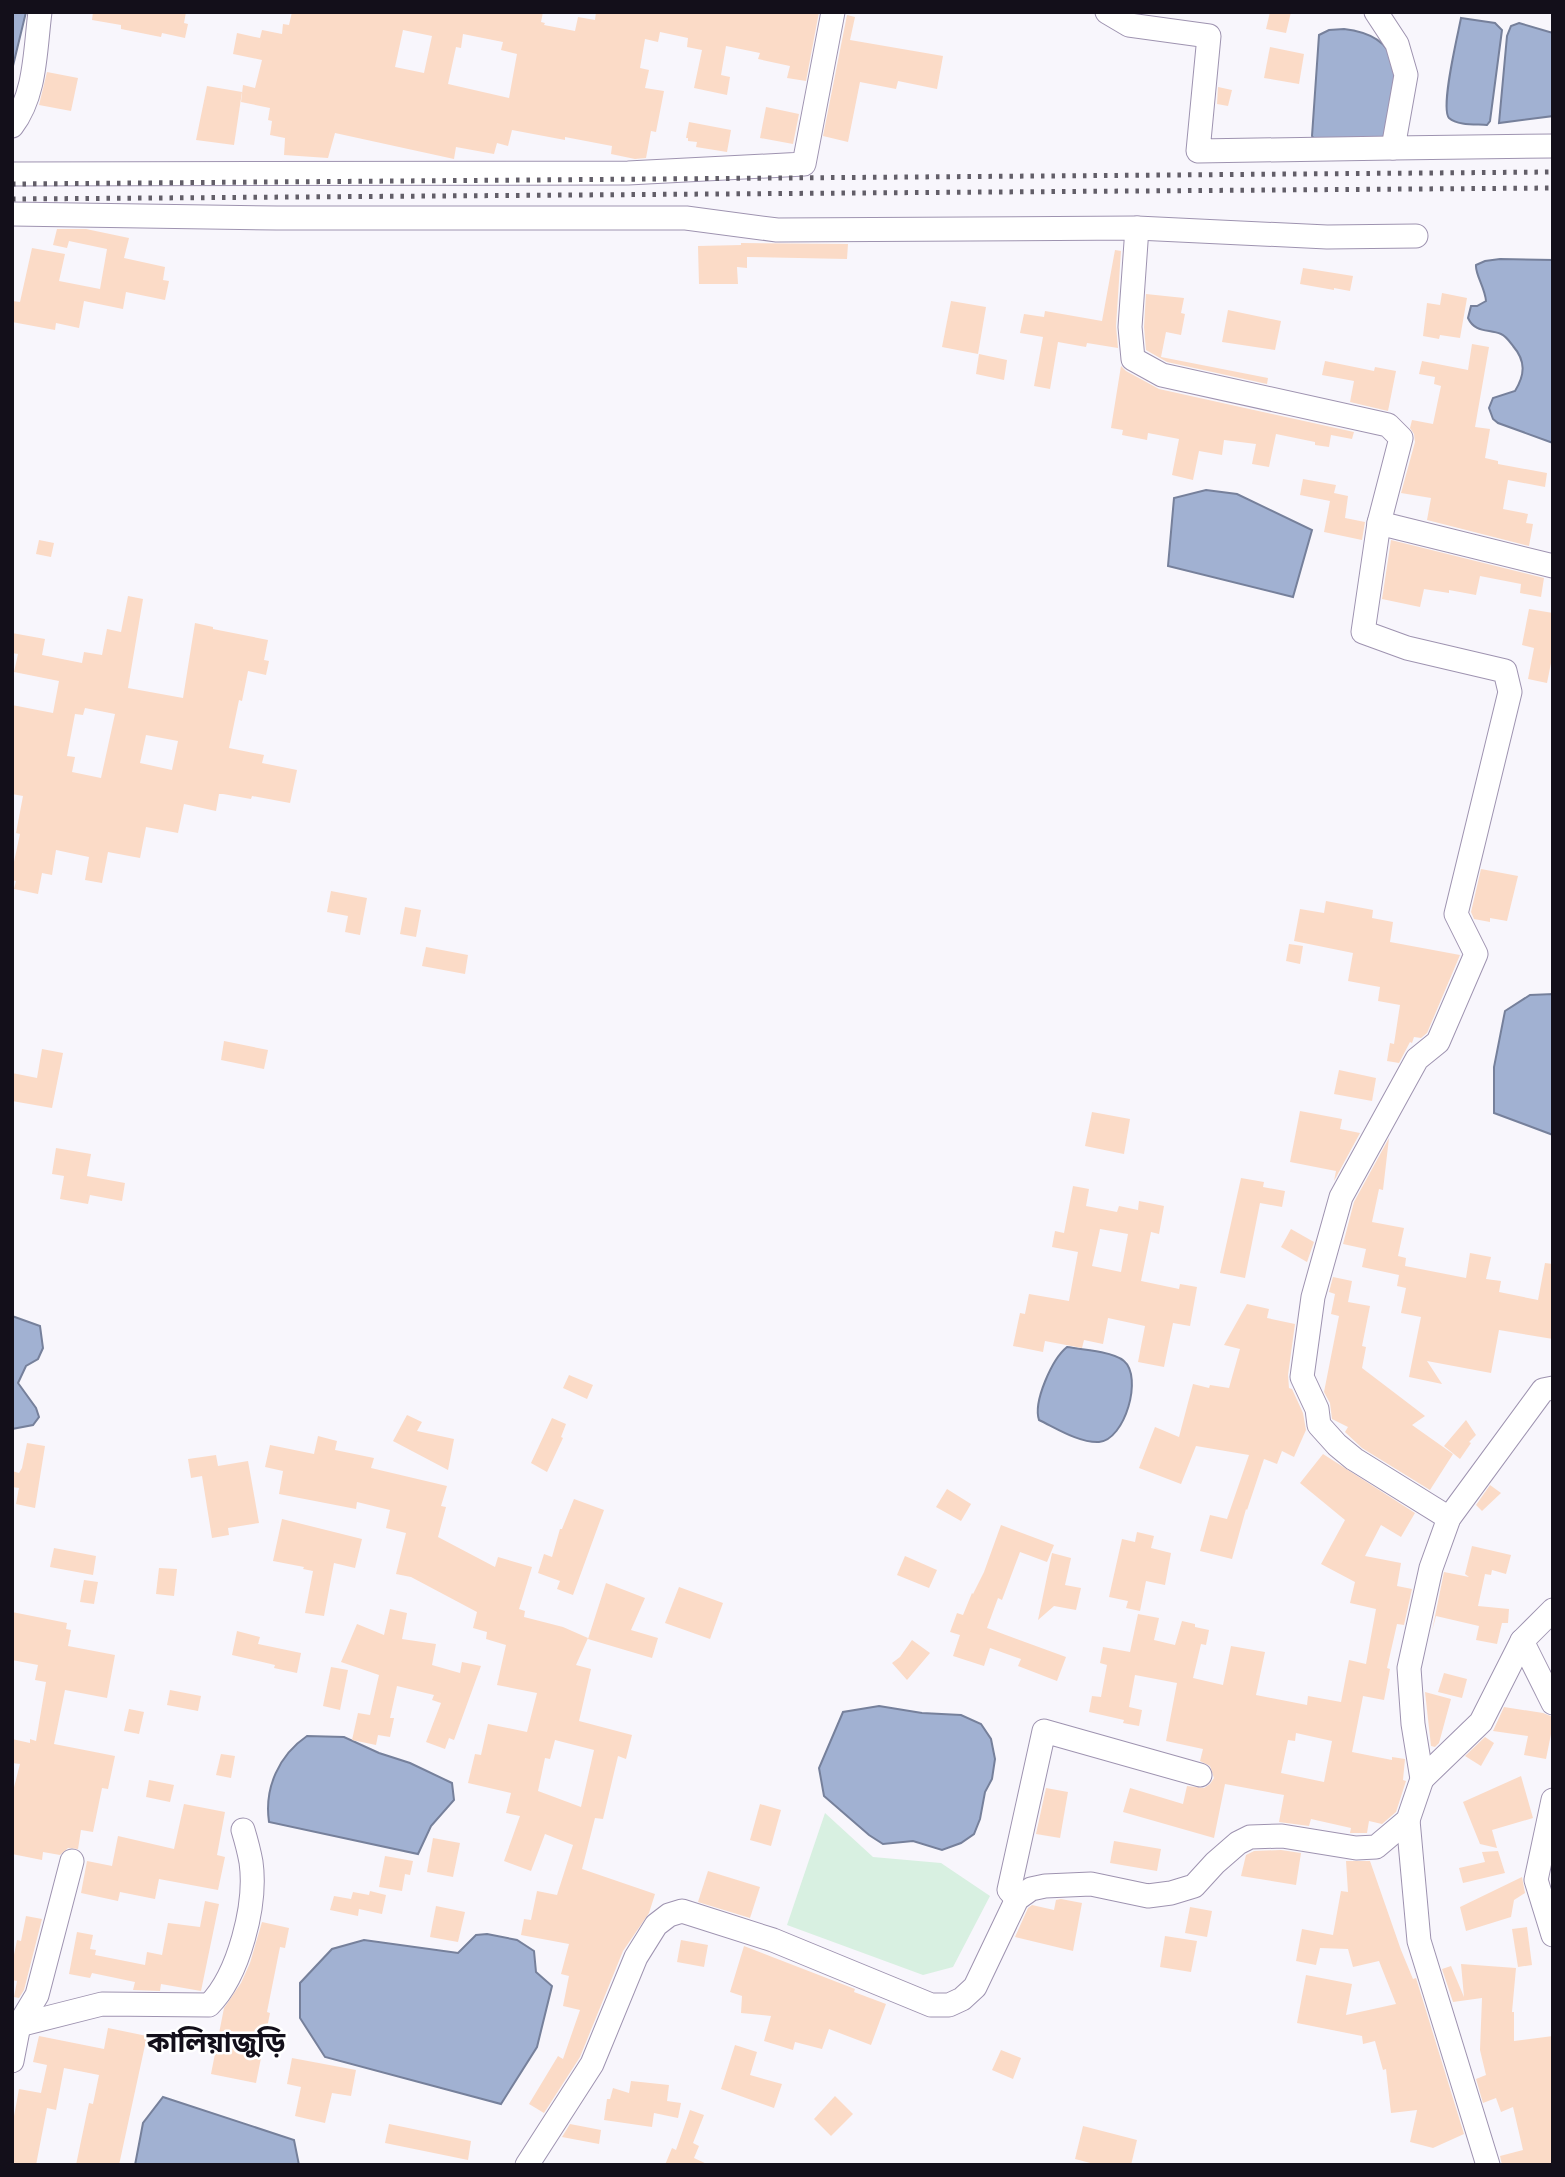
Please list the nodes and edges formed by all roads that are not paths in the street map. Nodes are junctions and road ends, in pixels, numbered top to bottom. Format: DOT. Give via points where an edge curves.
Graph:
graph roads {
  1 [pos="40,12"];
  2 [pos="833,12"];
  3 [pos="1107,12"];
  4 [pos="1376,12"];
  5 [pos="12,127"];
  6 [pos="1553,146"];
  7 [pos="1393,148"];
  8 [pos="12,174"];
  9 [pos="12,214"];
  10 [pos="1137,228"];
  11 [pos="1416,236"];
  12 [pos="1379,523"];
  13 [pos="1553,566"];
  14 [pos="1553,1388"];
  15 [pos="1449,1518"];
  16 [pos="1553,1610"];
  17 [pos="1522,1641"];
  18 [pos="1553,1703"];
  19 [pos="1200,1775"];
  20 [pos="1422,1780"];
  21 [pos="1553,1800"];
  22 [pos="1408,1820"];
  23 [pos="243,1830"];
  24 [pos="72,1861"];
  25 [pos="1017,1899"];
  26 [pos="1553,1935"];
  27 [pos="16,2023"];
  28 [pos="12,2060"];
  29 [pos="527,2165"];
  30 [pos="1488,2165"];
  1 -- 5 [label="street" via="29,92"];
  2 -- 8 [label="street" via="804,163 628,173"];
  3 -- 7 [label="street" via="1129,25 1209,36 1198,151"];
  4 -- 7 [label="street" via="1398,44 1405,75"];
  6 -- 7 [label="street"];
  9 -- 10 [label="street" via="686,218 776,230"];
  10 -- 11 [label="street" via="1327,237"];
  10 -- 12 [label="street" via="1130,327 1133,359 1162,374 1388,425 1401,438"];
  12 -- 13 [label="street"];
  12 -- 15 [label="street" via="1363,632 1407,648 1505,671 1510,692 1456,914 1476,954 1438,1042 1417,1059 1341,1197 1313,1297 1303,1377 1320,1425 1337,1445"];
  14 -- 15 [label="street" via="1543,1390"];
  15 -- 20 [label="street" via="1431,1568 1409,1668"];
  16 -- 17 [label="street"];
  17 -- 18 [label="street"];
  17 -- 20 [label="street" via="1481,1722"];
  19 -- 25 [label="street" via="1045,1731 1009,1890"];
  20 -- 22 [label="street"];
  21 -- 26 [label="street" via="1536,1880"];
  22 -- 25 [label="street" via="1377,1847 1282,1836 1250,1837 1194,1886 1171,1893 1148,1896 1091,1884 1045,1886"];
  22 -- 30 [label="street" via="1419,1941"];
  23 -- 27 [label="street" via="252,1892 246,1929 230,1976 209,2006 102,2004"];
  24 -- 27 [label="street" via="37,1996"];
  25 -- 29 [label="street" via="975,1987 949,2005 931,2005 773,1940 682,1911 669,1915 656,1925 636,1957 592,2063"];
  27 -- 28 [label="street"];
}
